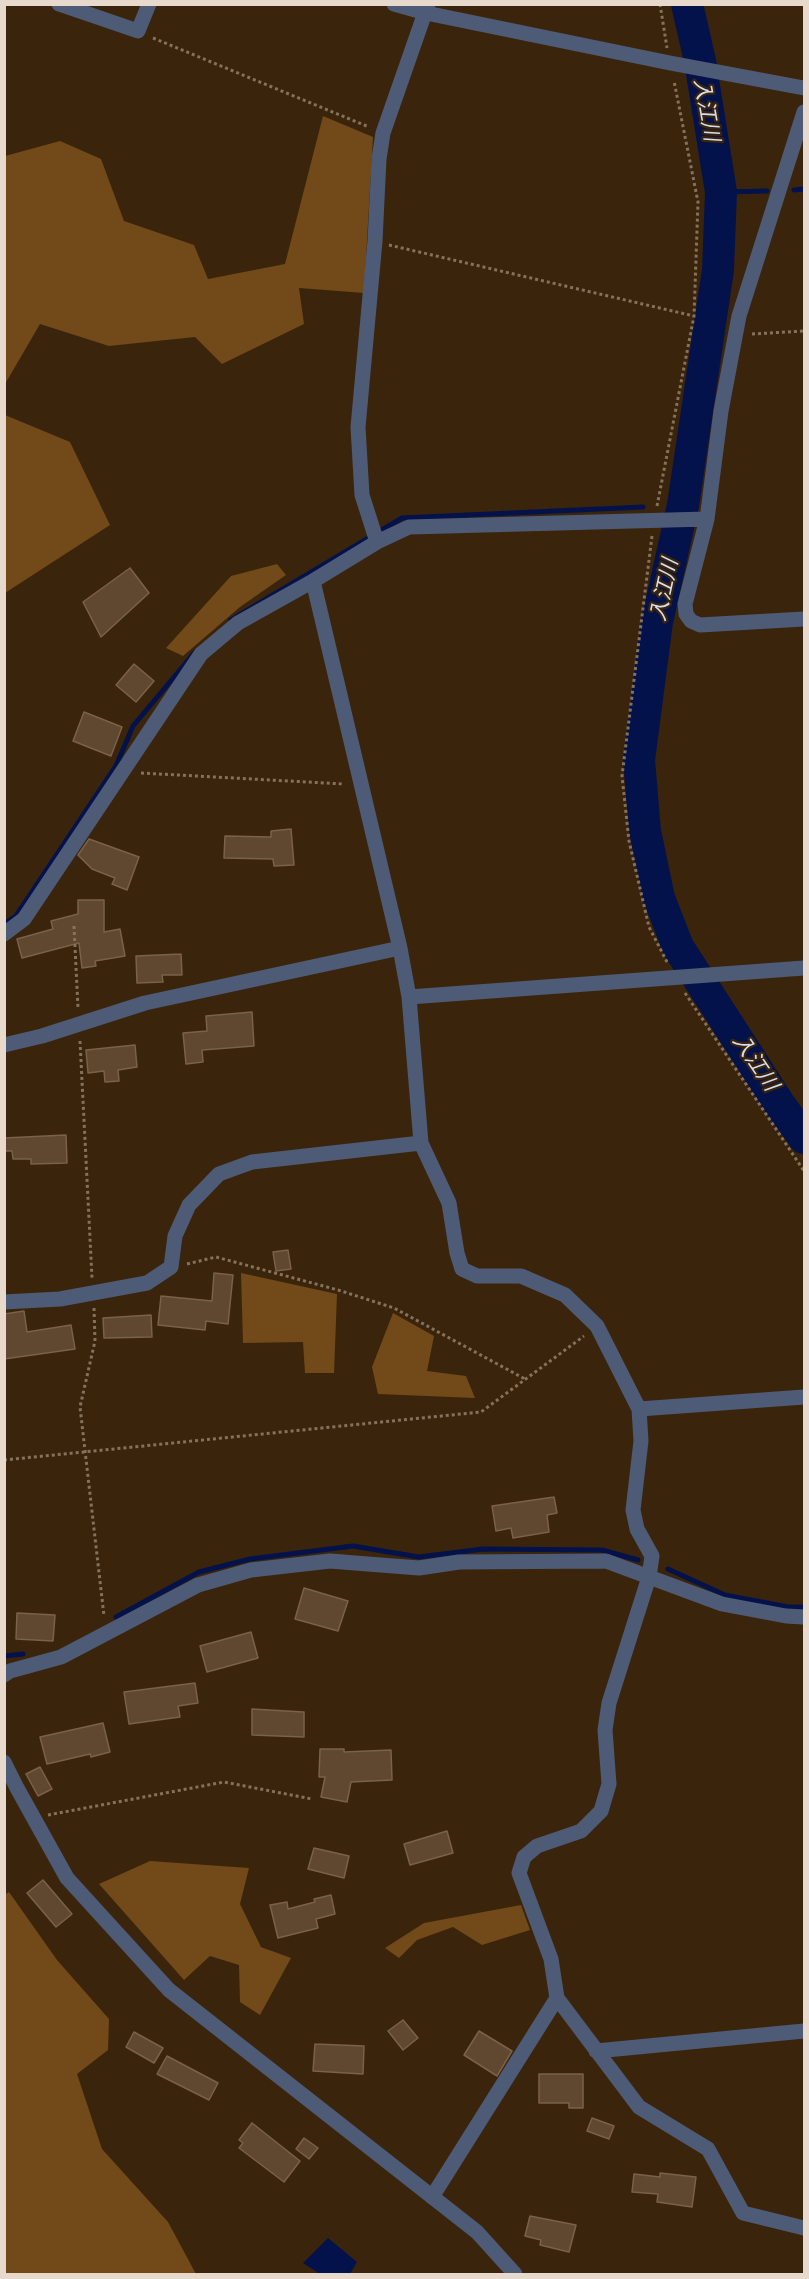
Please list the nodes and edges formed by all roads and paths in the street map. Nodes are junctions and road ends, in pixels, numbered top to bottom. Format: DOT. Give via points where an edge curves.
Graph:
graph roads {
  1 [pos="59,4"];
  2 [pos="149,4"];
  3 [pos="394,4"];
  4 [pos="427,9"];
  5 [pos="138,31"];
  6 [pos="804,88"];
  7 [pos="804,112"];
  8 [pos="383,133"];
  9 [pos="375,242"];
  10 [pos="694,316"];
  11 [pos="804,331"];
  12 [pos="735,334"];
  13 [pos="702,520"];
  14 [pos="377,542"];
  15 [pos="313,581"];
  16 [pos="804,619"];
  17 [pos="122,772"];
  18 [pos="361,784"];
  19 [pos="4,934"];
  20 [pos="400,948"];
  21 [pos="804,968"];
  22 [pos="409,997"];
  23 [pos="4,1045"];
  24 [pos="421,1143"];
  25 [pos="171,1267"];
  26 [pos="4,1302"];
  27 [pos="597,1326"];
  28 [pos="525,1379"];
  29 [pos="804,1397"];
  30 [pos="639,1409"];
  31 [pos="4,1460"];
  32 [pos="649,1577"];
  33 [pos="804,1617"];
  34 [pos="4,1675"];
  35 [pos="4,1762"];
  36 [pos="312,1799"];
  37 [pos="33,1817"];
  38 [pos="557,1998"];
  39 [pos="804,2031"];
  40 [pos="596,2051"];
  41 [pos="432,2197"];
  42 [pos="804,2228"];
  43 [pos="515,2274"];
  1 -- 5 [label="street"];
  2 -- 5 [label="street"];
  3 -- 4 [label="street"];
  4 -- 6 [label="street" via="670,63"];
  4 -- 8 [label="street"];
  5 -- 8 [label="path"];
  7 -- 12 [label="street"];
  8 -- 9 [label="street"];
  9 -- 10 [label="path"];
  9 -- 14 [label="street" via="358,427 362,495"];
  11 -- 12 [label="path"];
  12 -- 13 [label="street"];
  13 -- 14 [label="street" via="409,526"];
  13 -- 16 [label="street" via="685,604 691,621 700,626"];
  14 -- 15 [label="street"];
  15 -- 17 [label="street" via="238,623 201,654"];
  15 -- 18 [label="street"];
  17 -- 18 [label="path"];
  17 -- 19 [label="street" via="24,919"];
  18 -- 20 [label="street"];
  20 -- 22 [label="street"];
  20 -- 23 [label="street" via="146,1003"];
  21 -- 22 [label="street"];
  22 -- 24 [label="street"];
  24 -- 25 [label="street" via="252,1162 219,1174 189,1205 175,1236"];
  24 -- 27 [label="street" via="449,1203 462,1269 477,1276 521,1276 565,1295"];
  25 -- 26 [label="street" via="147,1283 60,1299"];
  25 -- 28 [label="path" via="216,1257 338,1290 394,1308"];
  27 -- 28 [label="path"];
  27 -- 30 [label="street"];
  28 -- 31 [label="path" via="481,1412"];
  29 -- 30 [label="street"];
  30 -- 32 [label="street" via="641,1441 633,1510 637,1529 652,1556"];
  32 -- 33 [label="street" via="722,1604"];
  32 -- 34 [label="street" via="606,1561 459,1562 419,1568 330,1562 251,1570 198,1585 62,1657"];
  32 -- 38 [label="street" via="609,1703 605,1730 609,1784 601,1811 581,1831 537,1846 524,1857 519,1873 551,1959"];
  35 -- 37 [label="street"];
  36 -- 37 [label="path" via="224,1782"];
  37 -- 41 [label="street" via="67,1878 169,1990"];
  38 -- 40 [label="street"];
  38 -- 41 [label="street"];
  39 -- 40 [label="street"];
  40 -- 42 [label="street" via="639,2107 708,2149 743,2213"];
  41 -- 43 [label="street" via="477,2232"];
}
